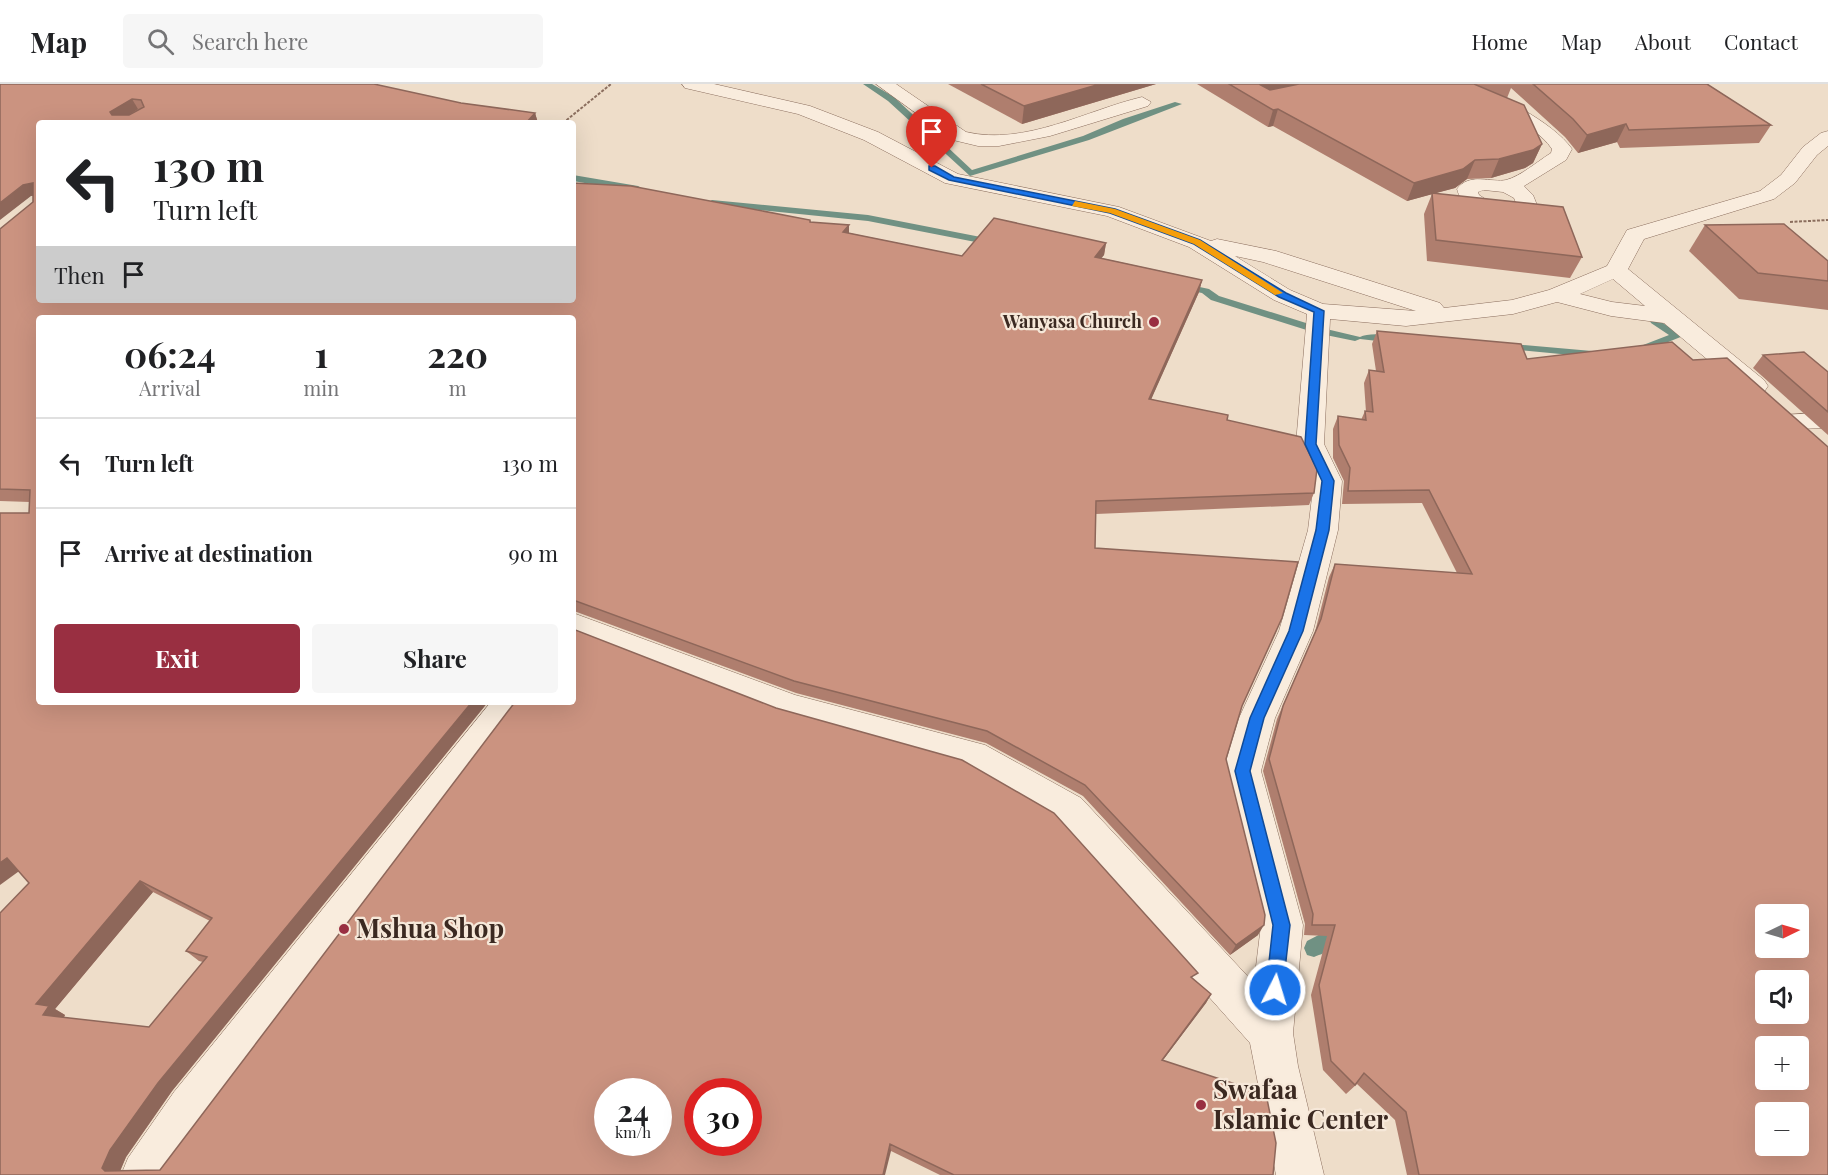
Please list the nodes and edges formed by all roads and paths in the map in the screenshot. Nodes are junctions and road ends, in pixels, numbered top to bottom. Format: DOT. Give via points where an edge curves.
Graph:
graph roads {
  1 [pos="611,84"];
  2 [pos="691,84"];
  3 [pos="885,84"];
  4 [pos="1448,84"];
  5 [pos="1142,102"];
  6 [pos="567,120"];
  7 [pos="1828,137"];
  8 [pos="1508,187"];
  9 [pos="1197,242"];
  10 [pos="1616,270"];
  11 [pos="1557,295"];
  12 [pos="1319,311"];
  13 [pos="1454,315"];
  14 [pos="1671,316"];
  15 [pos="1824,433"];
  16 [pos="576,626"];
  17 [pos="509,705"];
  18 [pos="1271,1033"];
  19 [pos="145,1175"];
  20 [pos="1300,1175"];
  1 -- 6 [label="path"];
  2 -- 9 [label="street" via="804,110 871,136 952,178 1112,211"];
  3 -- 5 [label="street" via="973,141 1016,139"];
  4 -- 8 [label="street" via="1537,126 1559,141 1559,156"];
  7 -- 10 [label="street" via="1767,195 1635,235"];
  9 -- 12 [label="street" via="1282,295"];
  9 -- 13 [label="street" via="1268,256"];
  10 -- 11 [label="street"];
  10 -- 14 [label="street"];
  11 -- 13 [label="street" via="1513,307"];
  11 -- 14 [label="street" via="1611,309"];
  12 -- 13 [label="street" via="1406,319"];
  12 -- 18 [label="street" via="1310,444 1328,481 1323,530 1296,631 1257,718 1242,771 1282,925"];
  14 -- 15 [label="street" via="1782,409"];
  16 -- 18 [label="street" via="791,708 972,756 1067,810"];
  17 -- 19 [label="street" via="191,1109"];
  18 -- 20 [label="street"];
}
